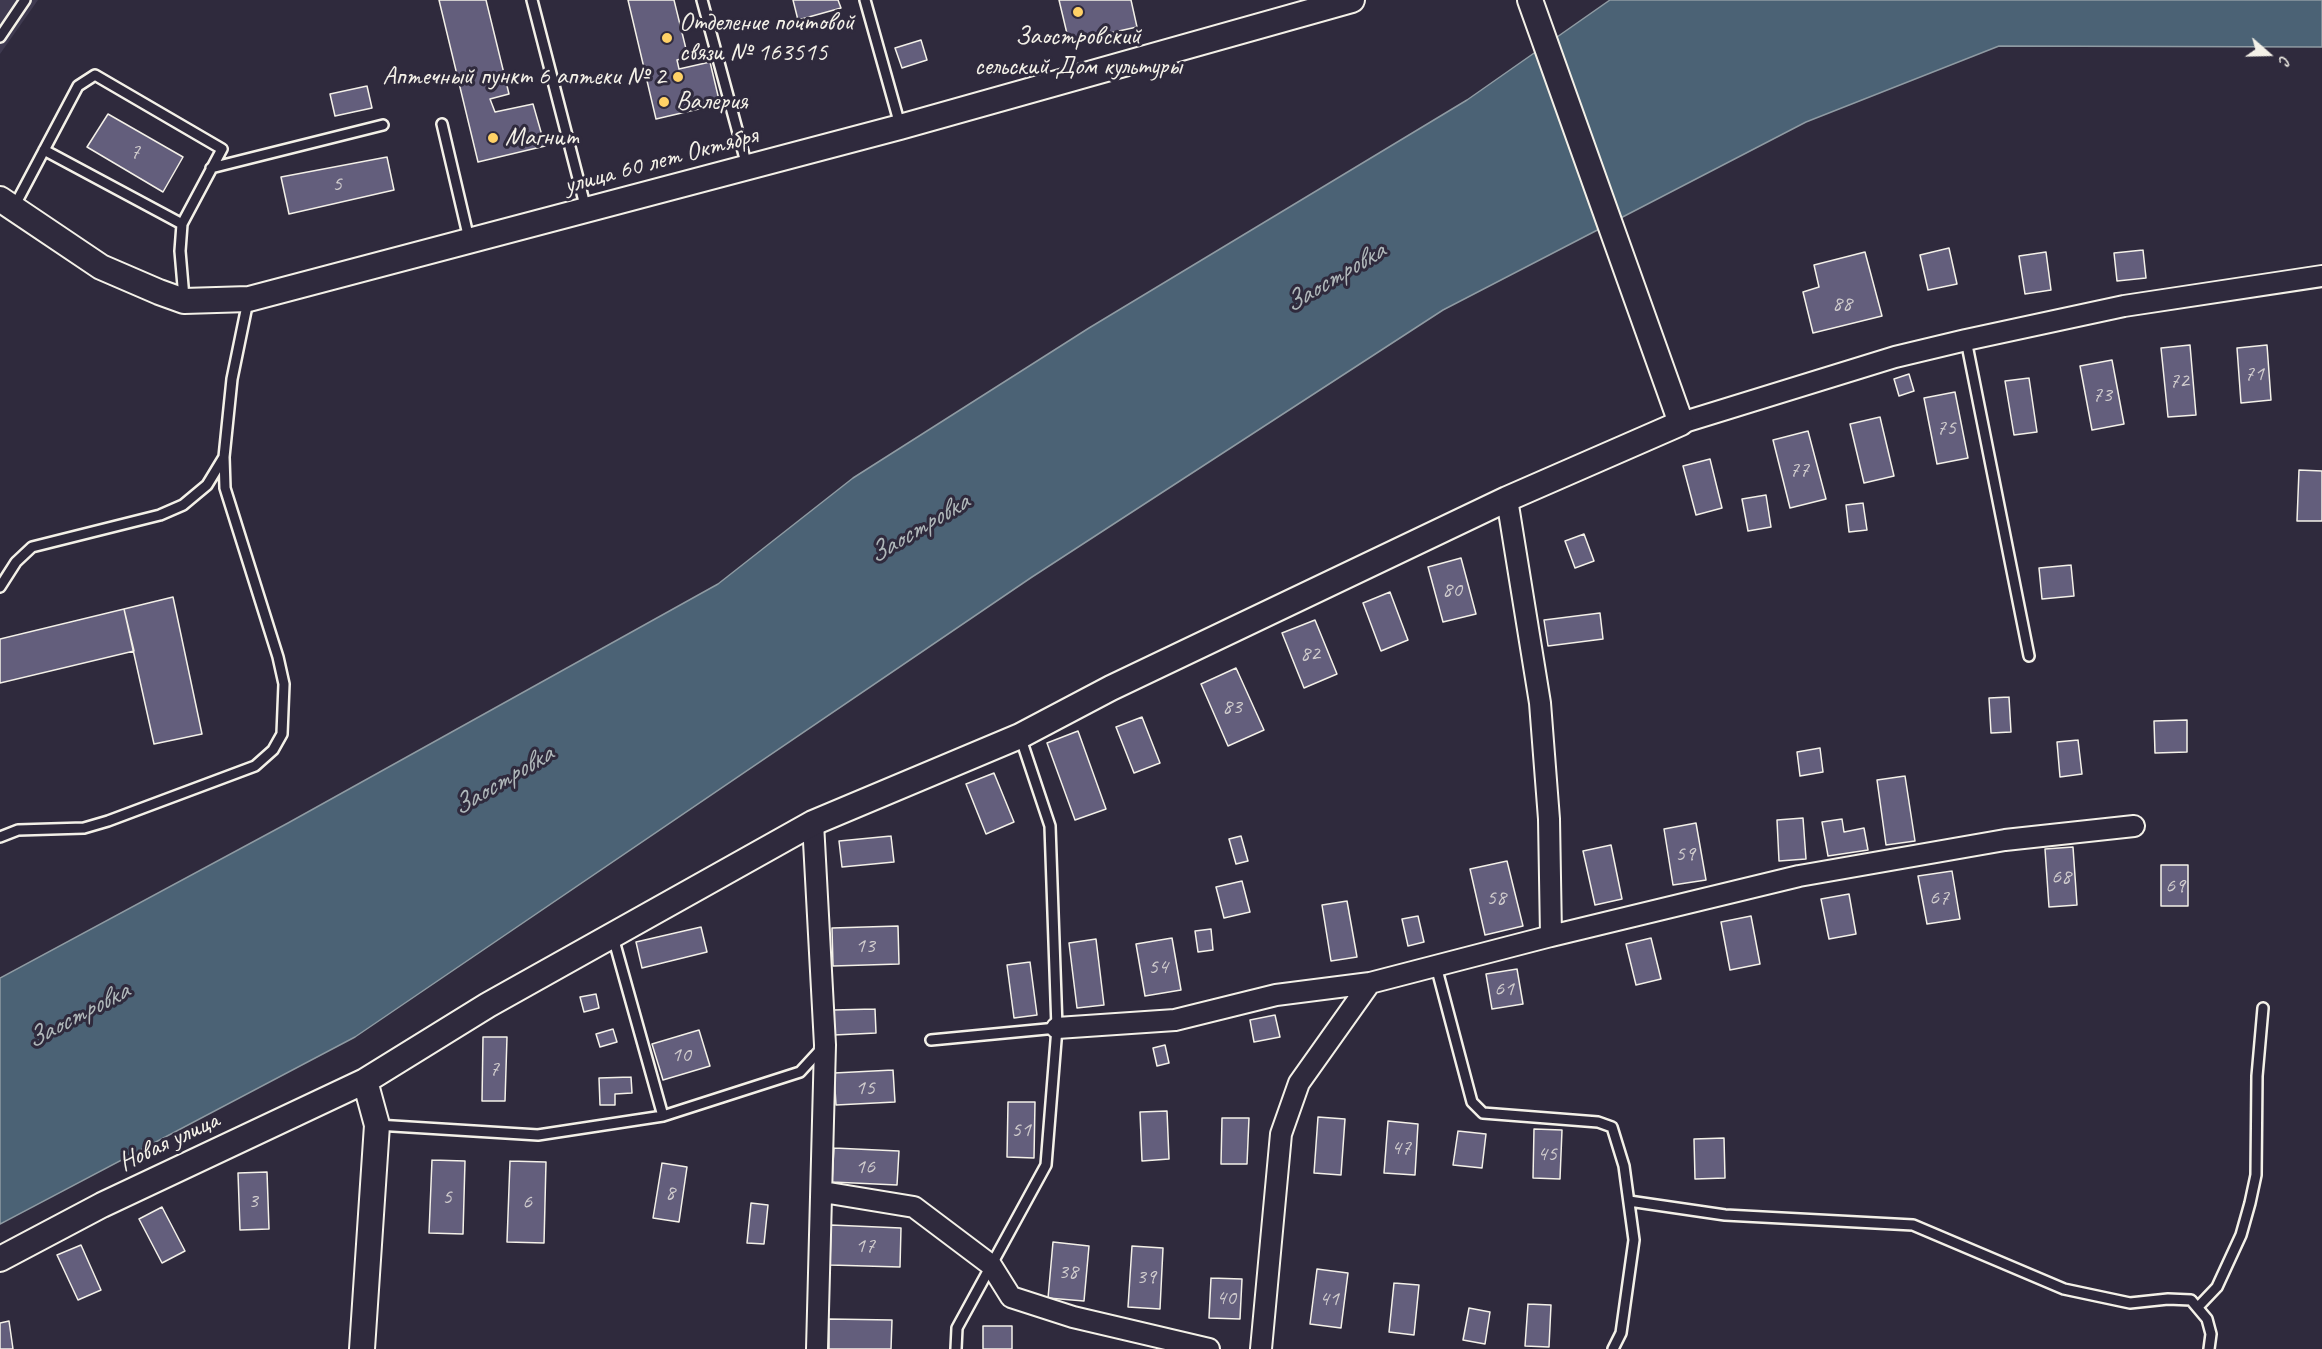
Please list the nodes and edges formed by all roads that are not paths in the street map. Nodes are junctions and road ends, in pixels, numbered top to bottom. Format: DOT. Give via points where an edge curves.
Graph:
graph roads {
  1 [pos="26,0"];
  2 [pos="532,0"];
  3 [pos="702,0"];
  4 [pos="865,0"];
  5 [pos="1352,0"];
  6 [pos="1534,11"];
  7 [pos="0,37"];
  8 [pos="442,124"];
  9 [pos="383,125"];
  10 [pos="900,127"];
  11 [pos="44,150"];
  12 [pos="212,168"];
  13 [pos="747,168"];
  14 [pos="6,203"];
  15 [pos="587,211"];
  16 [pos="182,224"];
  17 [pos="469,239"];
  18 [pos="2322,276"];
  19 [pos="249,299"];
  20 [pos="184,301"];
  21 [pos="1966,340"];
  22 [pos="1681,423"];
  23 [pos="224,457"];
  24 [pos="1507,499"];
  25 [pos="0,587"];
  26 [pos="2029,656"];
  27 [pos="1020,736"];
  28 [pos="813,823"];
  29 [pos="2134,826"];
  30 [pos="0,837"];
  31 [pos="612,936"];
  32 [pos="1551,936"];
  33 [pos="1436,966"];
  34 [pos="1370,983"];
  35 [pos="2263,1008"];
  36 [pos="1057,1028"];
  37 [pos="931,1040"];
  38 [pos="825,1046"];
  39 [pos="365,1081"];
  40 [pos="663,1116"];
  41 [pos="377,1125"];
  42 [pos="823,1192"];
  43 [pos="1629,1201"];
  44 [pos="0,1259"];
  45 [pos="991,1265"];
  46 [pos="2198,1307"];
  47 [pos="362,1349"];
  48 [pos="817,1349"];
  49 [pos="956,1349"];
  50 [pos="1209,1349"];
  51 [pos="1261,1349"];
  52 [pos="1613,1349"];
  53 [pos="2209,1349"];
  1 -- 7 [label="lane"];
  2 -- 15 [label="lane"];
  3 -- 13 [label="lane"];
  4 -- 10 [label="lane"];
  5 -- 10 [label="street, улица 60 лет Октября"];
  6 -- 22 [label="street"];
  8 -- 17 [label="lane"];
  9 -- 12 [label="lane"];
  10 -- 13 [label="street, улица 60 лет Октября"];
  11 -- 12 [label="lane" via="78,86 95,75 222,149"];
  11 -- 14 [label="lane"];
  11 -- 16 [label="lane"];
  12 -- 16 [label="lane"];
  13 -- 15 [label="street, улица 60 лет Октября"];
  14 -- 20 [label="street, улица 60 лет Октября" via="100,267"];
  15 -- 17 [label="street, улица 60 лет Октября"];
  16 -- 20 [label="lane"];
  17 -- 19 [label="street, улица 60 лет Октября"];
  18 -- 21 [label="street" via="2124,306"];
  19 -- 20 [label="street, улица 60 лет Октября"];
  19 -- 23 [label="lane" via="232,379"];
  21 -- 22 [label="street" via="1895,357"];
  21 -- 26 [label="lane"];
  22 -- 24 [label="street, Новая улица"];
  23 -- 25 [label="lane" via="207,484 183,505 160,515 32,547 16,562"];
  23 -- 30 [label="lane" via="225,488 284,684 282,734 273,750 255,766 108,821 84,828 18,830"];
  24 -- 27 [label="street, Новая улица" via="1111,688"];
  24 -- 32 [label="street" via="1540,703 1549,819"];
  27 -- 28 [label="street, Новая улица"];
  27 -- 36 [label="lane" via="1050,826"];
  28 -- 31 [label="street, Новая улица"];
  28 -- 38 [label="street"];
  29 -- 32 [label="street" via="2005,840 1799,876"];
  31 -- 39 [label="street, Новая улица" via="488,1005"];
  31 -- 40 [label="lane"];
  32 -- 33 [label="street"];
  33 -- 34 [label="street"];
  33 -- 43 [label="lane" via="1472,1102 1483,1113 1598,1122 1612,1127"];
  34 -- 36 [label="street" via="1276,995 1175,1020"];
  34 -- 51 [label="street" via="1299,1083 1281,1134"];
  35 -- 46 [label="lane" via="2257,1076 2256,1175 2250,1203 2241,1235 2217,1287"];
  36 -- 37 [label="lane"];
  36 -- 45 [label="lane" via="1046,1165"];
  38 -- 40 [label="lane" via="800,1072"];
  38 -- 42 [label="street"];
  39 -- 41 [label="street"];
  39 -- 44 [label="street, Новая улица" via="102,1205"];
  40 -- 41 [label="lane" via="538,1135"];
  41 -- 47 [label="street"];
  42 -- 45 [label="street" via="914,1207"];
  42 -- 48 [label="street"];
  43 -- 46 [label="lane" via="1725,1215 1913,1225 2064,1289 2130,1303 2191,1300"];
  43 -- 52 [label="lane" via="1634,1240 1621,1333"];
  45 -- 49 [label="lane" via="957,1328"];
  45 -- 50 [label="street" via="1011,1297 1073,1317"];
  46 -- 53 [label="lane" via="2211,1334"];
}
